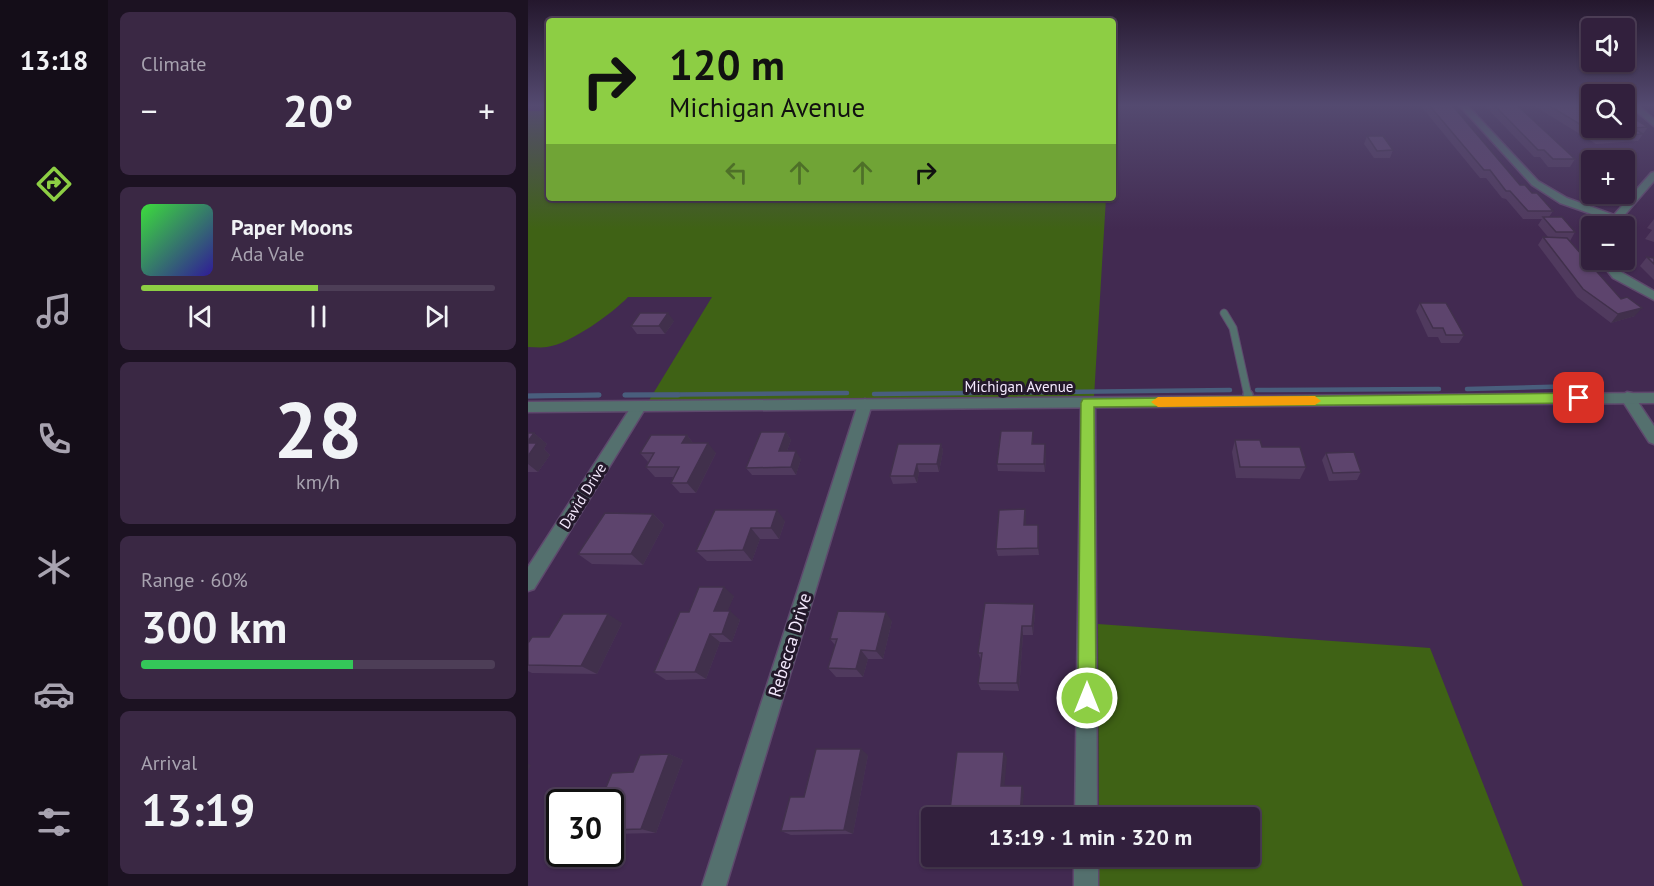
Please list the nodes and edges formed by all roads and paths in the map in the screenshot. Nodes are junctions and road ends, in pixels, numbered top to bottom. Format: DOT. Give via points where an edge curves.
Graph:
graph roads {
  1 [pos="1501,146"];
  2 [pos="1654,175"];
  3 [pos="1597,216"];
  4 [pos="1619,216"];
  5 [pos="1613,270"];
  6 [pos="1654,296"];
  7 [pos="1224,313"];
  8 [pos="1626,398"];
  9 [pos="1654,398"];
  10 [pos="1249,401"];
  11 [pos="1088,403"];
  12 [pos="865,404"];
  13 [pos="528,407"];
  14 [pos="638,408"];
  15 [pos="1654,438"];
  16 [pos="528,583"];
  17 [pos="1086,807"];
  18 [pos="1086,867"];
  19 [pos="714,886"];
  20 [pos="1086,886"];
  1 -- 3 [label="street" via="1548,193"];
  2 -- 4 [label="street"];
  5 -- 6 [label="street"];
  7 -- 10 [label="lane" via="1233,328"];
  8 -- 9 [label="street, Michigan Avenue"];
  8 -- 10 [label="street, Michigan Avenue"];
  8 -- 15 [label="street"];
  10 -- 11 [label="street, Michigan Avenue"];
  11 -- 12 [label="street, Michigan Avenue"];
  11 -- 17 [label="street"];
  12 -- 14 [label="street, Michigan Avenue"];
  12 -- 19 [label="street, Rebecca Drive"];
  13 -- 14 [label="street, Michigan Avenue"];
  14 -- 16 [label="street, David Drive"];
  18 -- 20 [label="street"];
}
